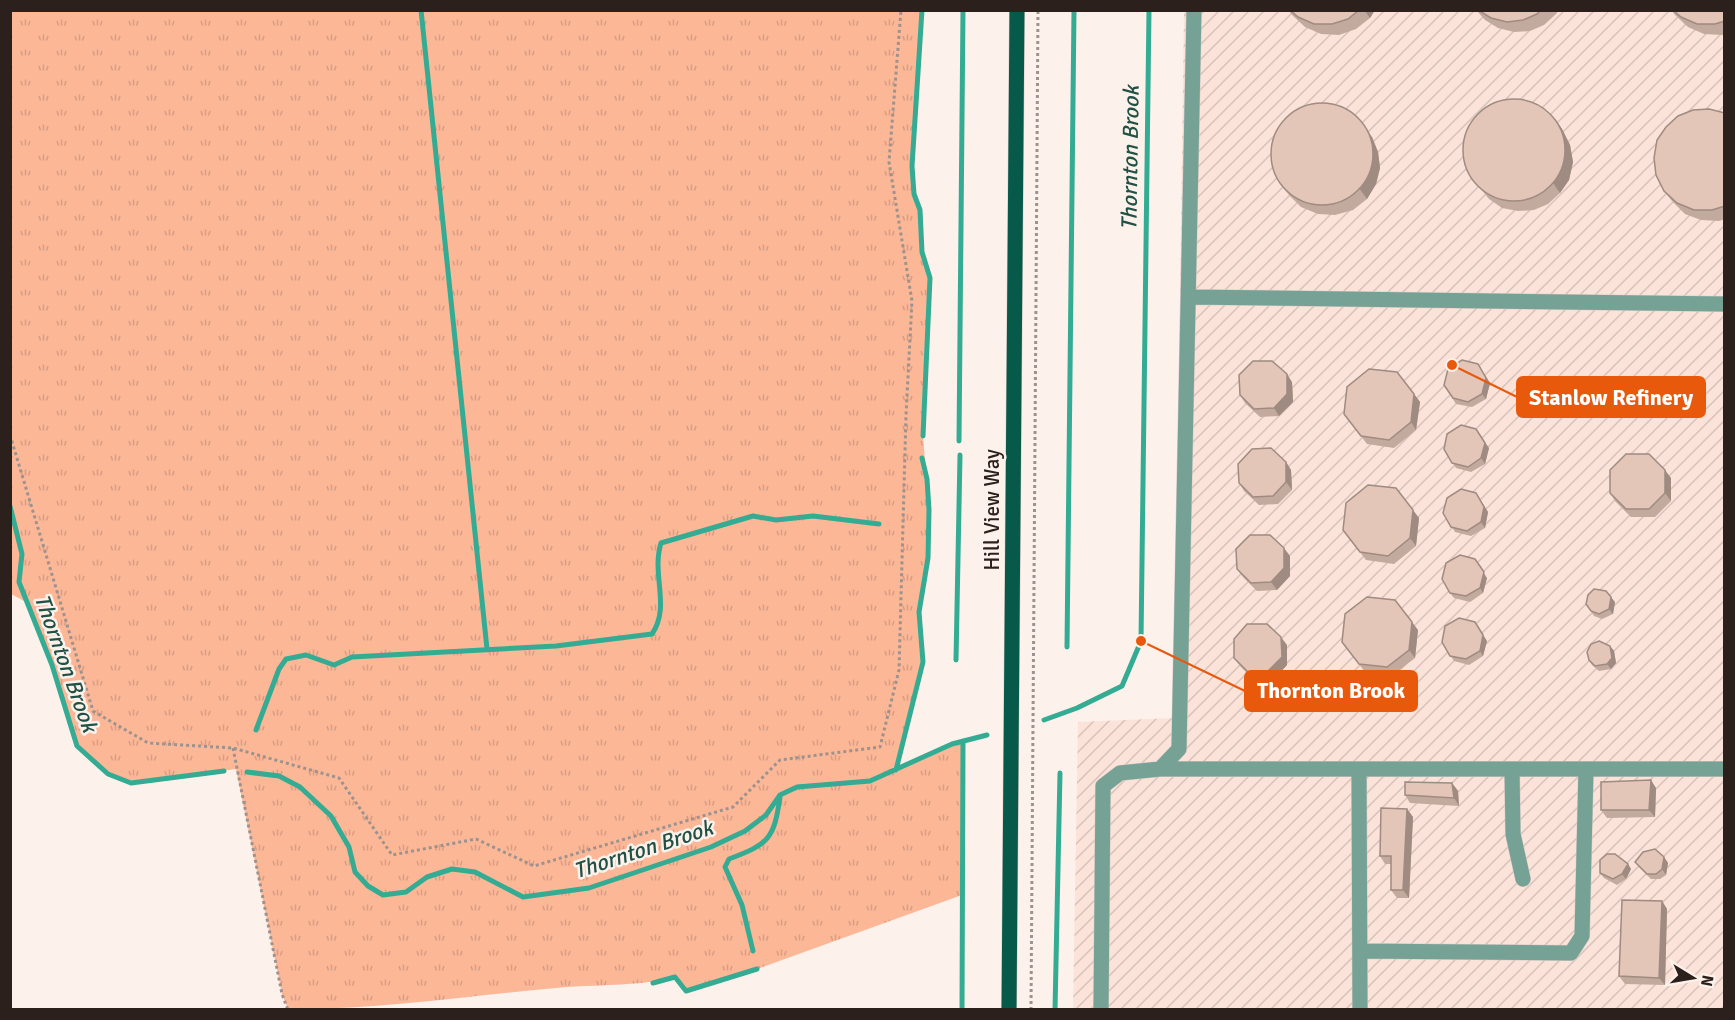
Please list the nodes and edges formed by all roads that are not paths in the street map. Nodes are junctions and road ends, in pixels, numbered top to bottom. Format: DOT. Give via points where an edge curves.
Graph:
graph roads {
  1 [pos="1017,10"];
  2 [pos="1194,10"];
  3 [pos="1189,297"];
  4 [pos="1725,304"];
  5 [pos="1160,769"];
  6 [pos="1359,769"];
  7 [pos="1512,769"];
  8 [pos="1586,769"];
  9 [pos="1725,769"];
  10 [pos="1523,879"];
  11 [pos="1360,951"];
  12 [pos="1009,1010"];
  13 [pos="1101,1010"];
  14 [pos="1360,1010"];
  1 -- 12 [label="main road, Hill View Way"];
  2 -- 3 [label="lane"];
  3 -- 4 [label="lane"];
  3 -- 5 [label="lane" via="1179,749"];
  5 -- 6 [label="lane"];
  5 -- 13 [label="lane" via="1120,772 1103,786"];
  6 -- 7 [label="lane"];
  6 -- 11 [label="lane"];
  7 -- 8 [label="lane"];
  7 -- 10 [label="lane" via="1513,834"];
  8 -- 9 [label="lane"];
  8 -- 11 [label="lane" via="1582,936 1571,953"];
  11 -- 14 [label="lane"];
}
